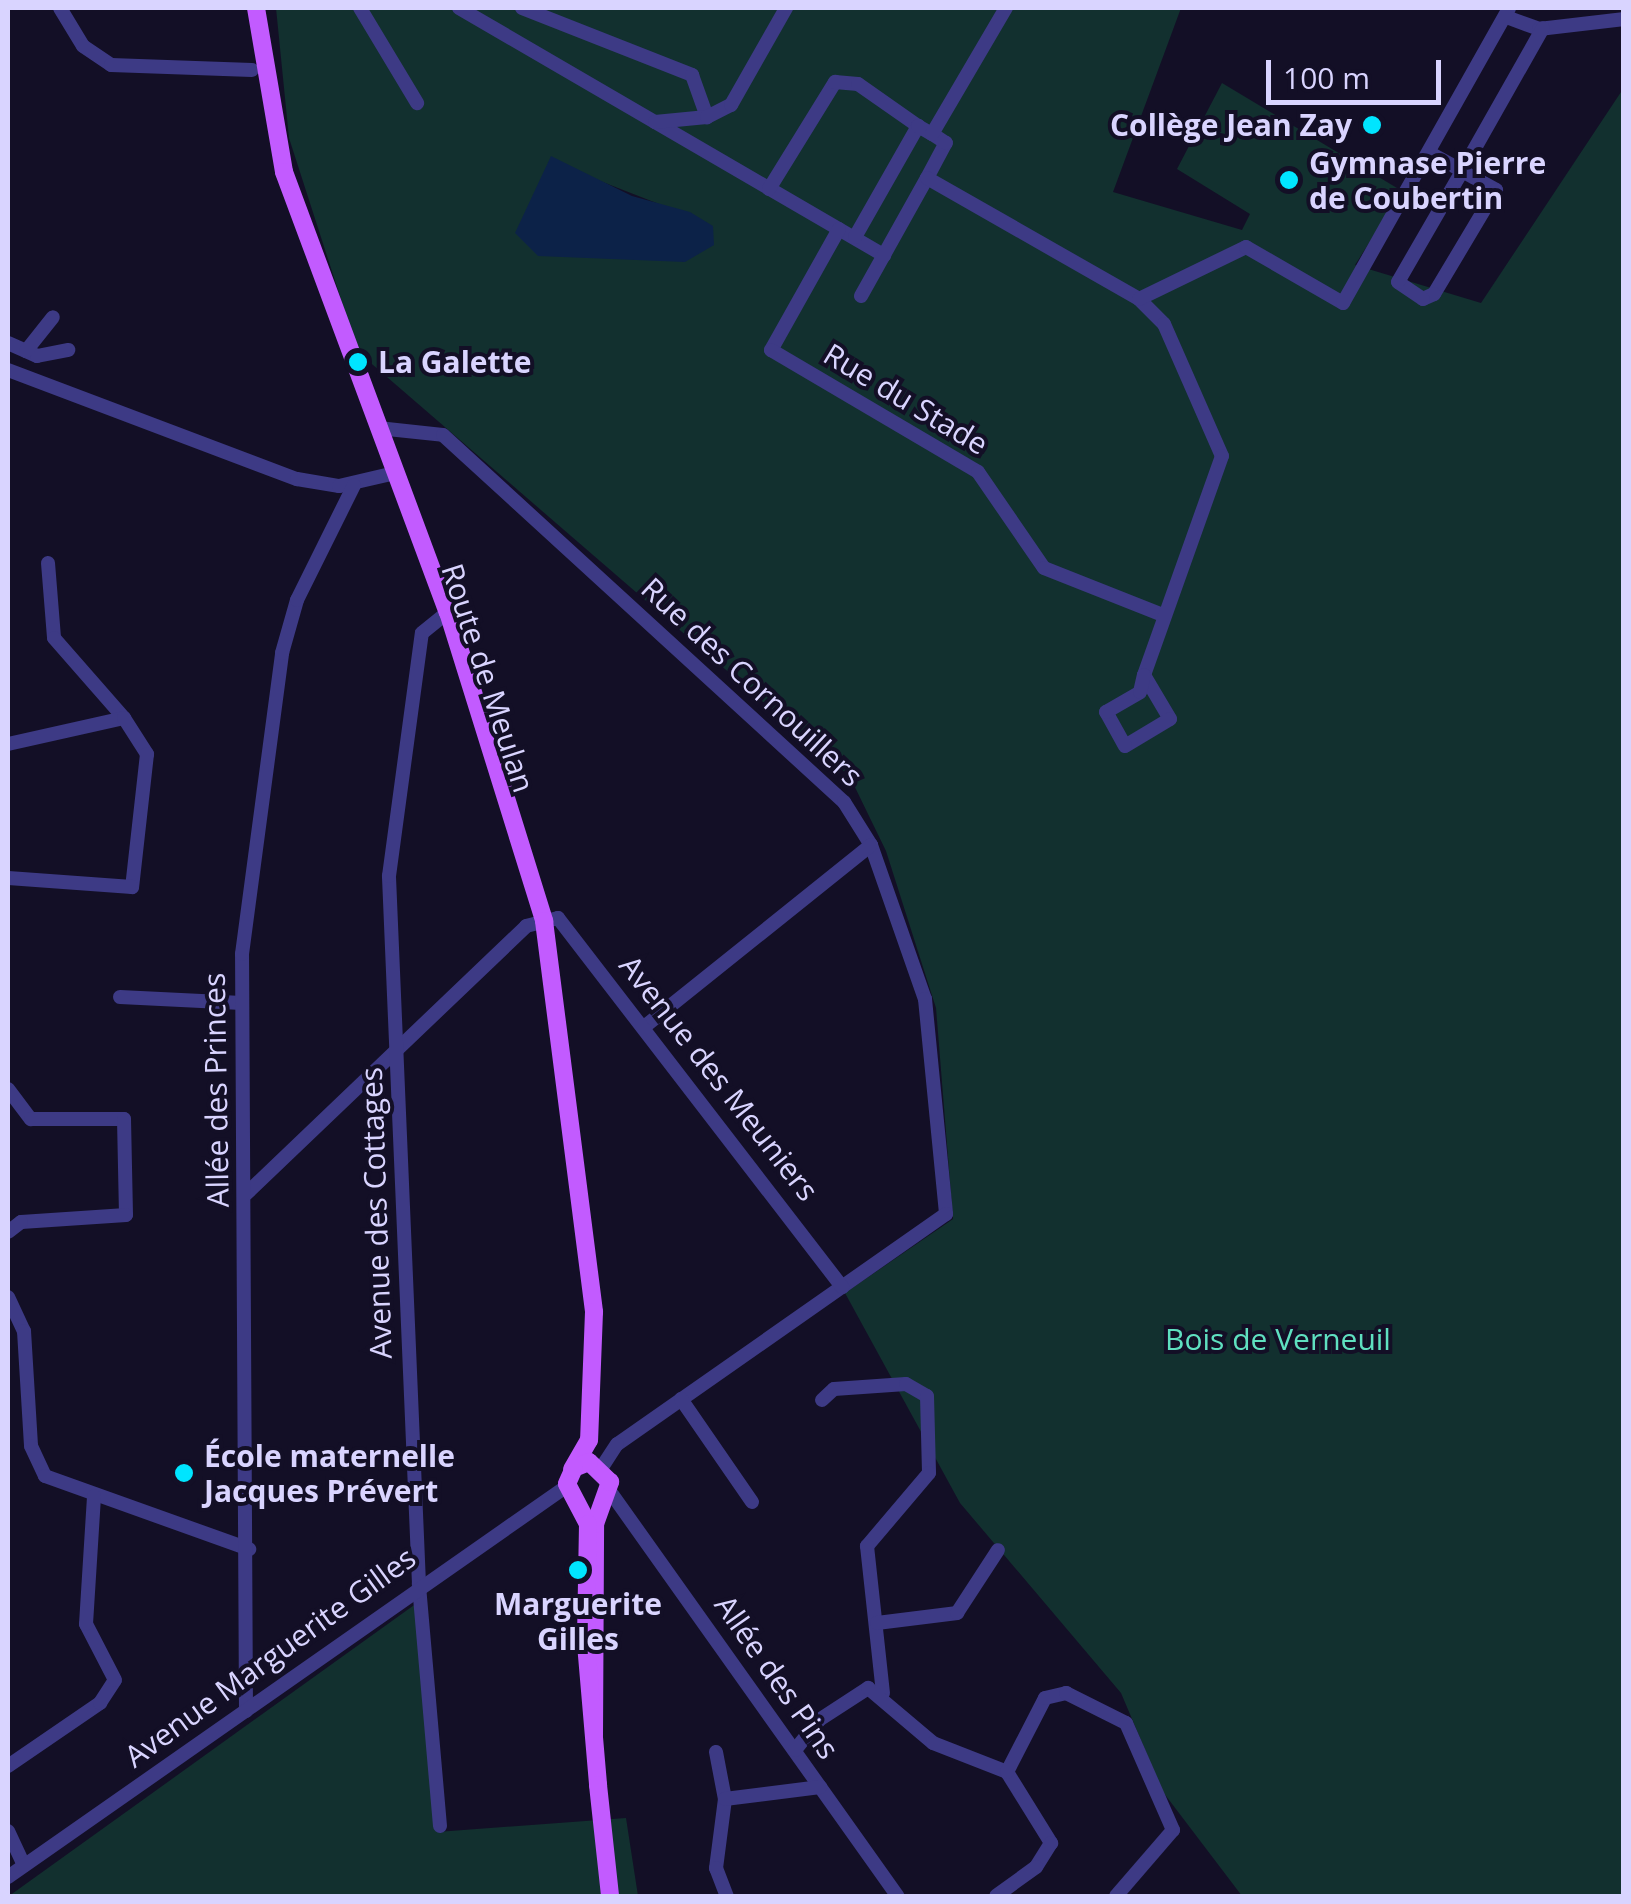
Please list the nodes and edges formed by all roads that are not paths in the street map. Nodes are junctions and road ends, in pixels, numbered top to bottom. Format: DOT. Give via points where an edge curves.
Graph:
graph roads {
  1 [pos="60,8"];
  2 [pos="244,8"];
  3 [pos="256,8"];
  4 [pos="360,8"];
  5 [pos="463,8"];
  6 [pos="522,8"];
  7 [pos="786,8"];
  8 [pos="1006,8"];
  9 [pos="1509,13"];
  10 [pos="1624,18"];
  11 [pos="1543,28"];
  12 [pos="252,70"];
  13 [pos="417,103"];
  14 [pos="707,117"];
  15 [pos="654,122"];
  16 [pos="918,126"];
  17 [pos="932,134"];
  18 [pos="1430,153"];
  19 [pos="1462,171"];
  20 [pos="928,178"];
  21 [pos="769,189"];
  22 [pos="839,229"];
  23 [pos="855,237"];
  24 [pos="884,255"];
  25 [pos="860,296"];
  26 [pos="1138,299"];
  27 [pos="53,318"];
  28 [pos="8,343"];
  29 [pos="68,350"];
  30 [pos="26,352"];
  31 [pos="8,370"];
  32 [pos="378,428"];
  33 [pos="390,475"];
  34 [pos="354,485"];
  35 [pos="48,563"];
  36 [pos="444,614"];
  37 [pos="1160,614"];
  38 [pos="1144,675"];
  39 [pos="124,718"];
  40 [pos="8,744"];
  41 [pos="872,845"];
  42 [pos="8,878"];
  43 [pos="540,922"];
  44 [pos="120,997"];
  45 [pos="242,1004"];
  46 [pos="644,1026"];
  47 [pos="397,1050"];
  48 [pos="8,1089"];
  49 [pos="246,1194"];
  50 [pos="8,1232"];
  51 [pos="842,1286"];
  52 [pos="8,1297"];
  53 [pos="681,1399"];
  54 [pos="822,1400"];
  55 [pos="591,1420"];
  56 [pos="589,1440"];
  57 [pos="617,1444"];
  58 [pos="601,1466"];
  59 [pos="572,1486"];
  60 [pos="606,1494"];
  61 [pos="94,1496"];
  62 [pos="752,1502"];
  63 [pos="249,1549"];
  64 [pos="998,1550"];
  65 [pos="419,1584"];
  66 [pos="876,1623"];
  67 [pos="882,1694"];
  68 [pos="246,1711"];
  69 [pos="594,1735"];
  70 [pos="795,1750"];
  71 [pos="716,1752"];
  72 [pos="8,1766"];
  73 [pos="1007,1772"];
  74 [pos="820,1786"];
  75 [pos="725,1799"];
  76 [pos="440,1826"];
  77 [pos="8,1831"];
  78 [pos="24,1866"];
  79 [pos="8,1877"];
  80 [pos="612,1896"];
  81 [pos="727,1896"];
  82 [pos="898,1896"];
  83 [pos="996,1896"];
  84 [pos="1116,1896"];
  1 -- 12 [label="street" via="82,46 111,65"];
  2 -- 12 [label="main road, Route de Meulan"];
  3 -- 32 [label="main road, Route de Meulan" via="284,172"];
  4 -- 13 [label="street"];
  5 -- 15 [label="street"];
  6 -- 14 [label="street" via="692,75"];
  7 -- 14 [label="street" via="731,105"];
  8 -- 17 [label="street"];
  9 -- 11 [label="street"];
  9 -- 18 [label="street"];
  10 -- 11 [label="street"];
  11 -- 19 [label="street"];
  12 -- 33 [label="main road, Route de Meulan" via="276,179"];
  14 -- 15 [label="street"];
  15 -- 21 [label="street"];
  16 -- 17 [label="street"];
  16 -- 21 [label="street" via="858,84 835,82"];
  16 -- 23 [label="street"];
  17 -- 20 [label="street" via="946,142"];
  18 -- 19 [label="street"];
  18 -- 26 [label="street" via="1343,303 1246,247"];
  19 -- 19 [label="street" via="1496,190 1434,294 1423,299 1398,282"];
  20 -- 24 [label="street"];
  20 -- 26 [label="street"];
  21 -- 22 [label="street"];
  22 -- 23 [label="street"];
  22 -- 37 [label="street, Rue du Stade" via="770,350 978,472 1044,568"];
  23 -- 24 [label="street"];
  24 -- 25 [label="street"];
  26 -- 37 [label="street" via="1164,324 1222,456"];
  27 -- 30 [label="street"];
  28 -- 30 [label="street"];
  29 -- 30 [label="street"];
  31 -- 34 [label="street" via="186,443 234,449 265,469"];
  32 -- 33 [label="main road, Route de Meulan"];
  32 -- 41 [label="street, Rue des Cornouillers" via="443,434 810,768"];
  33 -- 34 [label="street"];
  33 -- 36 [label="main road, Route de Meulan"];
  34 -- 45 [label="street, Allée des Princes" via="296,600 282,653 242,954"];
  35 -- 39 [label="street" via="54,638"];
  36 -- 43 [label="main road, Route de Meulan"];
  36 -- 47 [label="street, Avenue des Cottages" via="420,642 388,876"];
  37 -- 38 [label="street"];
  38 -- 38 [label="street" via="1170,719 1124,746 1106,712 1140,692"];
  39 -- 40 [label="street"];
  39 -- 42 [label="street" via="148,754 132,886"];
  41 -- 46 [label="street"];
  41 -- 51 [label="street, Rue des Cornouillers" via="925,998 946,1214"];
  43 -- 46 [label="street, Avenue des Meuniers" via="558,918"];
  43 -- 47 [label="street"];
  43 -- 55 [label="main road, Route de Meulan"];
  44 -- 45 [label="street"];
  45 -- 49 [label="street, Allée des Princes"];
  46 -- 51 [label="street, Avenue des Meuniers"];
  47 -- 49 [label="street"];
  47 -- 65 [label="street, Avenue des Cottages"];
  48 -- 50 [label="street" via="31,1120 124,1119 126,1215 21,1222"];
  49 -- 63 [label="street, Allée des Princes"];
  51 -- 53 [label="street"];
  52 -- 61 [label="street" via="28,1358 34,1463 60,1485"];
  53 -- 57 [label="street"];
  53 -- 62 [label="street"];
  54 -- 66 [label="street" via="834,1389 906,1384 927,1396 928,1474 867,1546"];
  55 -- 56 [label="main road, Route de Meulan"];
  55 -- 57 [label="street" via="600,1438"];
  56 -- 58 [label="main road, Route de Meulan"];
  56 -- 59 [label="main road, Route de Meulan"];
  57 -- 58 [label="street"];
  58 -- 59 [label="main road"];
  58 -- 60 [label="main road, Route de Meulan"];
  59 -- 60 [label="main road"];
  59 -- 65 [label="street, Avenue Marguerite Gilles"];
  59 -- 69 [label="main road" via="588,1524 584,1596"];
  60 -- 69 [label="main road" via="594,1532"];
  60 -- 70 [label="street, Allée des Pins"];
  61 -- 63 [label="street"];
  61 -- 72 [label="street" via="86,1624 116,1680 100,1703"];
  63 -- 68 [label="street, Allée des Princes"];
  64 -- 66 [label="street" via="957,1614"];
  65 -- 68 [label="street, Avenue Marguerite Gilles"];
  65 -- 76 [label="street, Avenue des Cottages"];
  66 -- 67 [label="street"];
  67 -- 70 [label="street" via="868,1688 837,1706"];
  67 -- 73 [label="street" via="933,1744"];
  68 -- 78 [label="street, Avenue Marguerite Gilles"];
  69 -- 80 [label="main road"];
  70 -- 74 [label="street, Allée des Pins"];
  71 -- 75 [label="street"];
  73 -- 83 [label="street" via="1050,1831 1050,1843 1036,1867"];
  73 -- 84 [label="street" via="1045,1698 1074,1696 1126,1723 1173,1830"];
  74 -- 75 [label="street"];
  74 -- 82 [label="street, Allée des Pins"];
  75 -- 81 [label="street" via="716,1868"];
  77 -- 78 [label="street"];
  78 -- 79 [label="street, Avenue Marguerite Gilles"];
}
